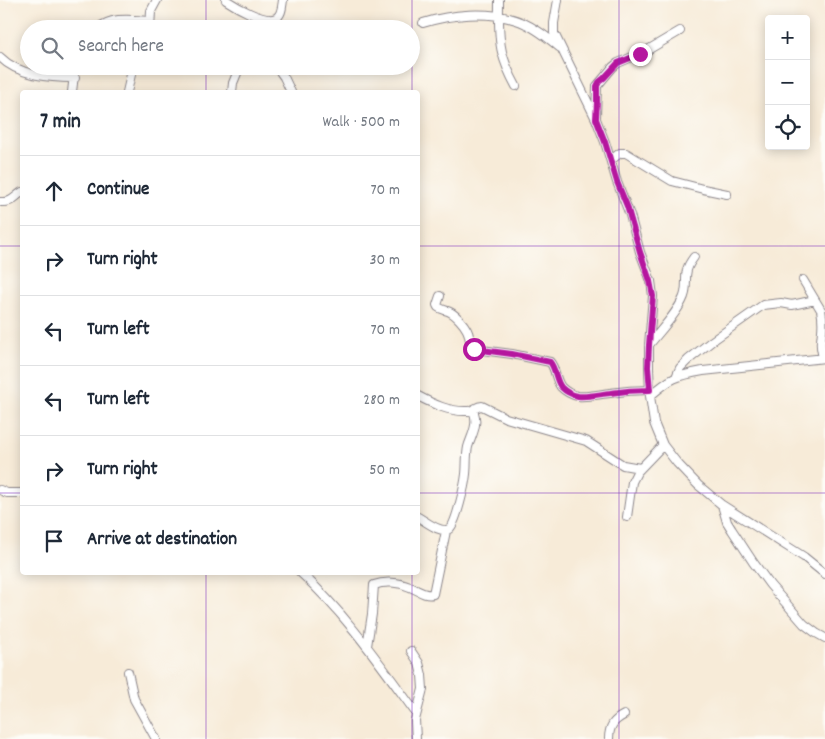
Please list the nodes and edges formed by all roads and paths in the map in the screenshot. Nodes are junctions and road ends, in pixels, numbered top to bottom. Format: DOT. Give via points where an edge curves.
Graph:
graph roads {
  1 [pos="157,0"];
  2 [pos="226,0"];
  3 [pos="282,0"];
  4 [pos="499,0"];
  5 [pos="558,0"];
  6 [pos="499,16"];
  7 [pos="269,19"];
  8 [pos="150,20"];
  9 [pos="423,23"];
  10 [pos="680,30"];
  11 [pos="561,48"];
  12 [pos="0,57"];
  13 [pos="20,70"];
  14 [pos="39,75"];
  15 [pos="131,75"];
  16 [pos="236,75"];
  17 [pos="282,75"];
  18 [pos="75,78"];
  19 [pos="516,86"];
  20 [pos="72,90"];
  21 [pos="127,90"];
  22 [pos="232,90"];
  23 [pos="290,90"];
  24 [pos="596,119"];
  25 [pos="611,160"];
  26 [pos="20,194"];
  27 [pos="727,194"];
  28 [pos="0,202"];
  29 [pos="694,257"];
  30 [pos="803,280"];
  31 [pos="440,296"];
  32 [pos="815,300"];
  33 [pos="649,345"];
  34 [pos="824,358"];
  35 [pos="676,377"];
  36 [pos="650,393"];
  37 [pos="420,397"];
  38 [pos="473,410"];
  39 [pos="663,445"];
  40 [pos="640,468"];
  41 [pos="0,490"];
  42 [pos="20,493"];
  43 [pos="722,505"];
  44 [pos="626,517"];
  45 [pos="420,518"];
  46 [pos="446,531"];
  47 [pos="825,574"];
  48 [pos="303,575"];
  49 [pos="825,638"];
  50 [pos="367,646"];
  51 [pos="411,651"];
  52 [pos="128,672"];
  53 [pos="416,713"];
  54 [pos="624,715"];
  55 [pos="156,739"];
  56 [pos="416,739"];
  57 [pos="609,739"];
  1 -- 8 [label="street"];
  2 -- 7 [label="street"];
  3 -- 7 [label="street" via="280,15"];
  4 -- 6 [label="street"];
  5 -- 11 [label="street" via="553,28"];
  6 -- 9 [label="street" via="450,16"];
  6 -- 11 [label="street" via="532,27"];
  6 -- 19 [label="street" via="501,50"];
  10 -- 24 [label="street" via="646,52 613,67 597,86"];
  11 -- 24 [label="street"];
  12 -- 13 [label="street"];
  14 -- 18 [label="street"];
  15 -- 21 [label="street"];
  16 -- 22 [label="street"];
  17 -- 23 [label="street"];
  18 -- 20 [label="street"];
  24 -- 25 [label="street"];
  25 -- 27 [label="street" via="620,153 626,153 672,181"];
  25 -- 33 [label="street" via="650,281 653,296"];
  26 -- 28 [label="street" via="10,201"];
  29 -- 33 [label="street" via="687,270 683,299"];
  30 -- 32 [label="street"];
  31 -- 36 [label="street" via="438,307 451,312 463,325 474,349 550,362 559,384 570,394"];
  32 -- 34 [label="street" via="822,316 821,348"];
  32 -- 35 [label="street" via="792,305 763,305 688,360"];
  33 -- 36 [label="street"];
  34 -- 35 [label="street" via="703,371"];
  35 -- 36 [label="street"];
  36 -- 39 [label="street" via="654,423"];
  37 -- 38 [label="street" via="442,407"];
  38 -- 40 [label="street" via="482,406 506,418 586,441 623,465"];
  38 -- 46 [label="street" via="475,426 468,448 466,477 454,522"];
  39 -- 40 [label="street"];
  39 -- 43 [label="street" via="698,485"];
  40 -- 44 [label="street" via="632,482"];
  41 -- 42 [label="street"];
  43 -- 47 [label="street"];
  43 -- 49 [label="street" via="727,522 770,585 804,624"];
  45 -- 46 [label="street"];
  46 -- 50 [label="street" via="433,594 424,594 399,584 374,585"];
  48 -- 50 [label="street"];
  50 -- 53 [label="street"];
  51 -- 53 [label="street" via="422,675 423,689"];
  52 -- 55 [label="street" via="134,699"];
  53 -- 56 [label="street"];
  54 -- 57 [label="street" via="612,723"];
}
